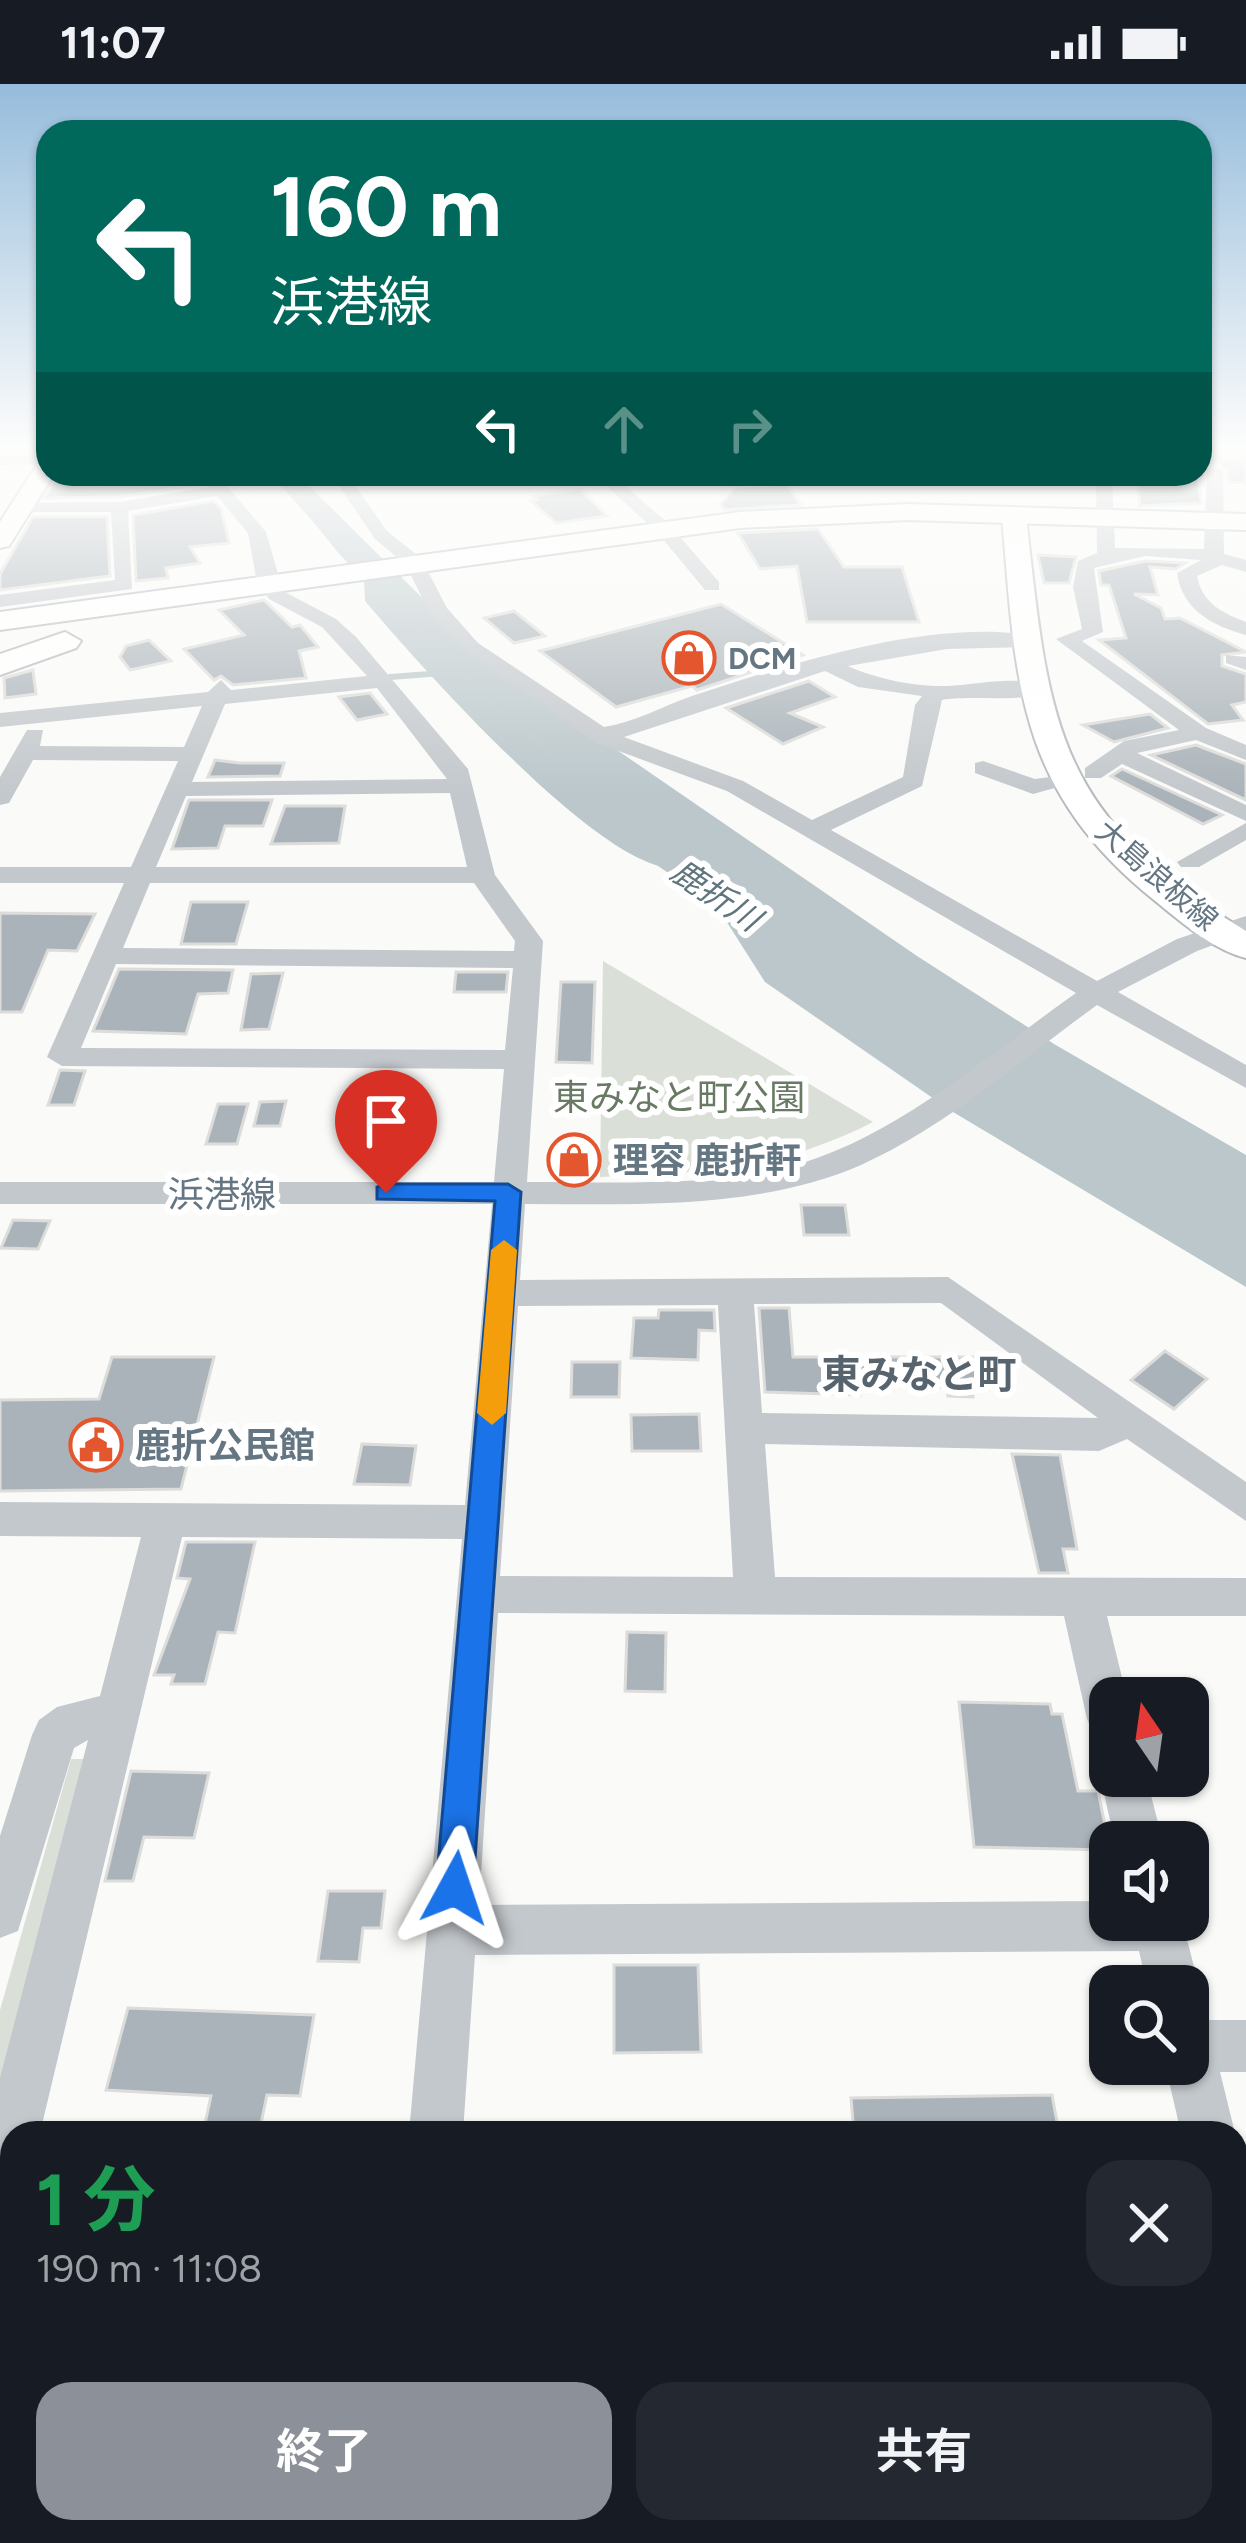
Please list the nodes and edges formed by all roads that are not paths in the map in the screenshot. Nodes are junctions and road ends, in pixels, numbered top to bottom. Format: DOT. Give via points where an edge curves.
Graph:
graph roads {
  1 [pos="123,565"];
  2 [pos="270,565"];
  3 [pos="393,565"];
  4 [pos="406,565"];
  5 [pos="694,565"];
  6 [pos="1022,565"];
  7 [pos="1085,565"];
  8 [pos="1209,565"];
  9 [pos="277,581"];
  10 [pos="712,586"];
  11 [pos="205,592"];
  12 [pos="0,602"];
  13 [pos="0,621"];
  14 [pos="1246,629"];
  15 [pos="1032,639"];
  16 [pos="1066,639"];
  17 [pos="65,641"];
  18 [pos="0,651"];
  19 [pos="0,665"];
  20 [pos="828,665"];
  21 [pos="380,676"];
  22 [pos="1038,691"];
  23 [pos="219,692"];
  24 [pos="942,692"];
  25 [pos="49,711"];
  26 [pos="0,716"];
  27 [pos="1198,733"];
  28 [pos="600,735"];
  29 [pos="25,753"];
  30 [pos="1118,753"];
  31 [pos="1246,753"];
  32 [pos="191,754"];
  33 [pos="983,768"];
  34 [pos="1078,778"];
  35 [pos="460,786"];
  36 [pos="176,789"];
  37 [pos="0,798"];
  38 [pos="1246,814"];
  39 [pos="816,828"];
  40 [pos="1246,830"];
  41 [pos="1190,862"];
  42 [pos="0,875"];
  43 [pos="142,875"];
  44 [pos="482,875"];
  45 [pos="1036,934"];
  46 [pos="1238,935"];
  47 [pos="106,956"];
  48 [pos="528,960"];
  49 [pos="1095,994"];
  50 [pos="520,1060"];
  51 [pos="1246,1078"];
  52 [pos="508,1192"];
  53 [pos="0,1193"];
  54 [pos="735,1288"];
  55 [pos="501,1293"];
  56 [pos="1129,1420"];
  57 [pos="744,1428"];
  58 [pos="1246,1504"];
  59 [pos="0,1519"];
  60 [pos="166,1520"];
  61 [pos="484,1522"];
  62 [pos="480,1594"];
  63 [pos="755,1596"];
  64 [pos="1081,1597"];
  65 [pos="1246,1597"];
  66 [pos="1100,1677"];
  67 [pos="118,1714"];
  68 [pos="0,1913"];
  69 [pos="1089,1924"];
  70 [pos="451,1930"];
  71 [pos="1246,2046"];
  72 [pos="1209,2047"];
  73 [pos="1197,2085"];
  74 [pos="17,2121"];
  75 [pos="437,2121"];
  76 [pos="1205,2121"];
  1 -- 12 [label="street" via="125,585"];
  2 -- 9 [label="street"];
  3 -- 9 [label="highway"];
  4 -- 28 [label="street" via="471,646"];
  5 -- 10 [label="street"];
  6 -- 15 [label="main road, 大島浪板線"];
  7 -- 16 [label="street" via="1093,632"];
  8 -- 14 [label="street" via="1187,573 1187,589 1202,607"];
  9 -- 11 [label="highway"];
  9 -- 21 [label="street" via="276,595 329,623"];
  11 -- 13 [label="highway"];
  11 -- 17 [label="highway" via="202,609 185,619"];
  15 -- 16 [label="street"];
  15 -- 20 [label="street"];
  15 -- 22 [label="main road, 大島浪板線"];
  16 -- 27 [label="street"];
  17 -- 18 [label="highway"];
  17 -- 19 [label="highway"];
  20 -- 24 [label="street" via="866,682"];
  20 -- 28 [label="street"];
  21 -- 23 [label="street"];
  21 -- 35 [label="street" via="456,769"];
  22 -- 24 [label="street"];
  22 -- 34 [label="main road, 大島浪板線"];
  23 -- 25 [label="street"];
  23 -- 32 [label="street"];
  24 -- 39 [label="street" via="926,705 914,781"];
  25 -- 26 [label="street"];
  25 -- 29 [label="street"];
  27 -- 30 [label="street"];
  27 -- 31 [label="street"];
  28 -- 39 [label="street" via="695,768 715,760"];
  29 -- 32 [label="street"];
  29 -- 37 [label="street"];
  30 -- 34 [label="street"];
  30 -- 38 [label="street"];
  32 -- 36 [label="street"];
  33 -- 34 [label="street" via="1033,787"];
  34 -- 46 [label="main road, 大島浪板線" via="1113,841"];
  35 -- 36 [label="street"];
  35 -- 44 [label="street"];
  36 -- 43 [label="street"];
  39 -- 45 [label="street"];
  39 -- 49 [label="street"];
  40 -- 41 [label="street"];
  42 -- 43 [label="street"];
  43 -- 44 [label="street"];
  43 -- 47 [label="street"];
  44 -- 48 [label="street" via="529,941"];
  46 -- 49 [label="street, 浜港線"];
  47 -- 48 [label="street"];
  47 -- 50 [label="street" via="62,1057"];
  48 -- 50 [label="street"];
  49 -- 51 [label="street"];
  49 -- 52 [label="street, 浜港線" via="912,1123 849,1157 767,1183"];
  50 -- 52 [label="street"];
  52 -- 53 [label="street, 浜港線"];
  52 -- 55 [label="street"];
  54 -- 55 [label="street"];
  54 -- 56 [label="street" via="948,1290"];
  54 -- 57 [label="street"];
  55 -- 61 [label="street"];
  56 -- 57 [label="street" via="1099,1435"];
  56 -- 58 [label="street"];
  57 -- 63 [label="street"];
  59 -- 60 [label="street"];
  60 -- 61 [label="street"];
  60 -- 67 [label="street"];
  61 -- 62 [label="street"];
  62 -- 63 [label="street"];
  62 -- 70 [label="street"];
  63 -- 64 [label="street"];
  64 -- 65 [label="street"];
  64 -- 66 [label="street"];
  67 -- 68 [label="street" via="73,1722 55,1736"];
  67 -- 74 [label="street"];
  69 -- 70 [label="street"];
  70 -- 75 [label="street"];
  71 -- 72 [label="street"];
  73 -- 76 [label="street"];
}
